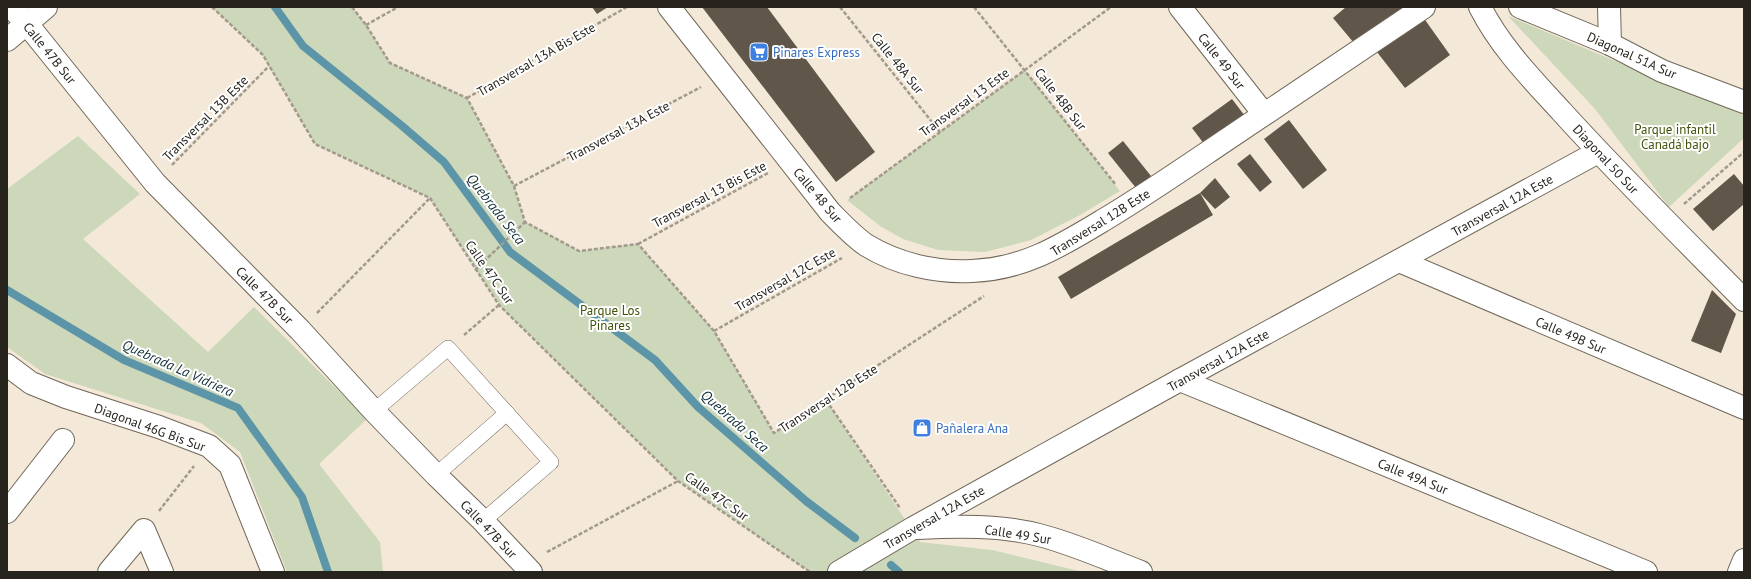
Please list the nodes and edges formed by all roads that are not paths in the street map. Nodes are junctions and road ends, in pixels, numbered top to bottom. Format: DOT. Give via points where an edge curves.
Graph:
graph roads {
  1 [pos="11,7"];
  2 [pos="46,7"];
  3 [pos="668,7"];
  4 [pos="1180,7"];
  5 [pos="1424,7"];
  6 [pos="1480,7"];
  7 [pos="1520,7"];
  8 [pos="1609,7"];
  9 [pos="27,24"];
  10 [pos="7,40"];
  11 [pos="1610,44"];
  12 [pos="1744,102"];
  13 [pos="1264,114"];
  14 [pos="1598,152"];
  15 [pos="1053,250"];
  16 [pos="1398,261"];
  17 [pos="1744,300"];
  18 [pos="7,365"];
  19 [pos="1180,380"];
  20 [pos="1744,408"];
  21 [pos="374,411"];
  22 [pos="507,413"];
  23 [pos="64,440"];
  24 [pos="436,476"];
  25 [pos="7,512"];
  26 [pos="484,521"];
  27 [pos="914,528"];
  28 [pos="1744,560"];
  29 [pos="527,568"];
  30 [pos="109,572"];
  31 [pos="162,572"];
  32 [pos="273,572"];
  33 [pos="839,572"];
  34 [pos="1140,572"];
  35 [pos="1646,572"];
  36 [pos="1739,572"];
  1 -- 9 [label="street, Calle 47B Sur"];
  2 -- 9 [label="street"];
  3 -- 15 [label="street, Calle 48 Sur" via="830,212 865,244 907,263 928,269 950,271 997,268 1024,262"];
  4 -- 13 [label="street, Calle 49 Sur"];
  5 -- 13 [label="street, Transversal 12B Este"];
  6 -- 14 [label="street, Diagonal 50 Sur" via="1502,44"];
  7 -- 11 [label="street, Diagonal 51A Sur"];
  8 -- 11 [label="street"];
  9 -- 10 [label="street"];
  9 -- 21 [label="street, Calle 47B Sur" via="155,183 300,330"];
  11 -- 12 [label="street, Diagonal 51A Sur" via="1662,70"];
  13 -- 15 [label="street, Transversal 12B Este" via="1131,204"];
  14 -- 16 [label="street, Transversal 12A Este"];
  14 -- 17 [label="street, Diagonal 50 Sur"];
  16 -- 19 [label="street, Transversal 12A Este"];
  16 -- 20 [label="street, Calle 49B Sur"];
  18 -- 32 [label="street, Diagonal 46G Bis Sur" via="31,383 209,446 230,465"];
  19 -- 27 [label="street, Transversal 12A Este"];
  19 -- 35 [label="street, Calle 49A Sur"];
  21 -- 22 [label="lane" via="448,348"];
  21 -- 24 [label="street, Calle 47B Sur"];
  22 -- 24 [label="lane"];
  22 -- 26 [label="lane" via="551,462"];
  23 -- 25 [label="street"];
  24 -- 26 [label="street, Calle 47B Sur"];
  26 -- 29 [label="street, Calle 47B Sur"];
  27 -- 33 [label="street, Transversal 12A Este"];
  27 -- 34 [label="street, Calle 49 Sur" via="972,527 1038,535 1072,544"];
  28 -- 36 [label="street"];
  30 -- 31 [label="street" via="144,530"];
}
